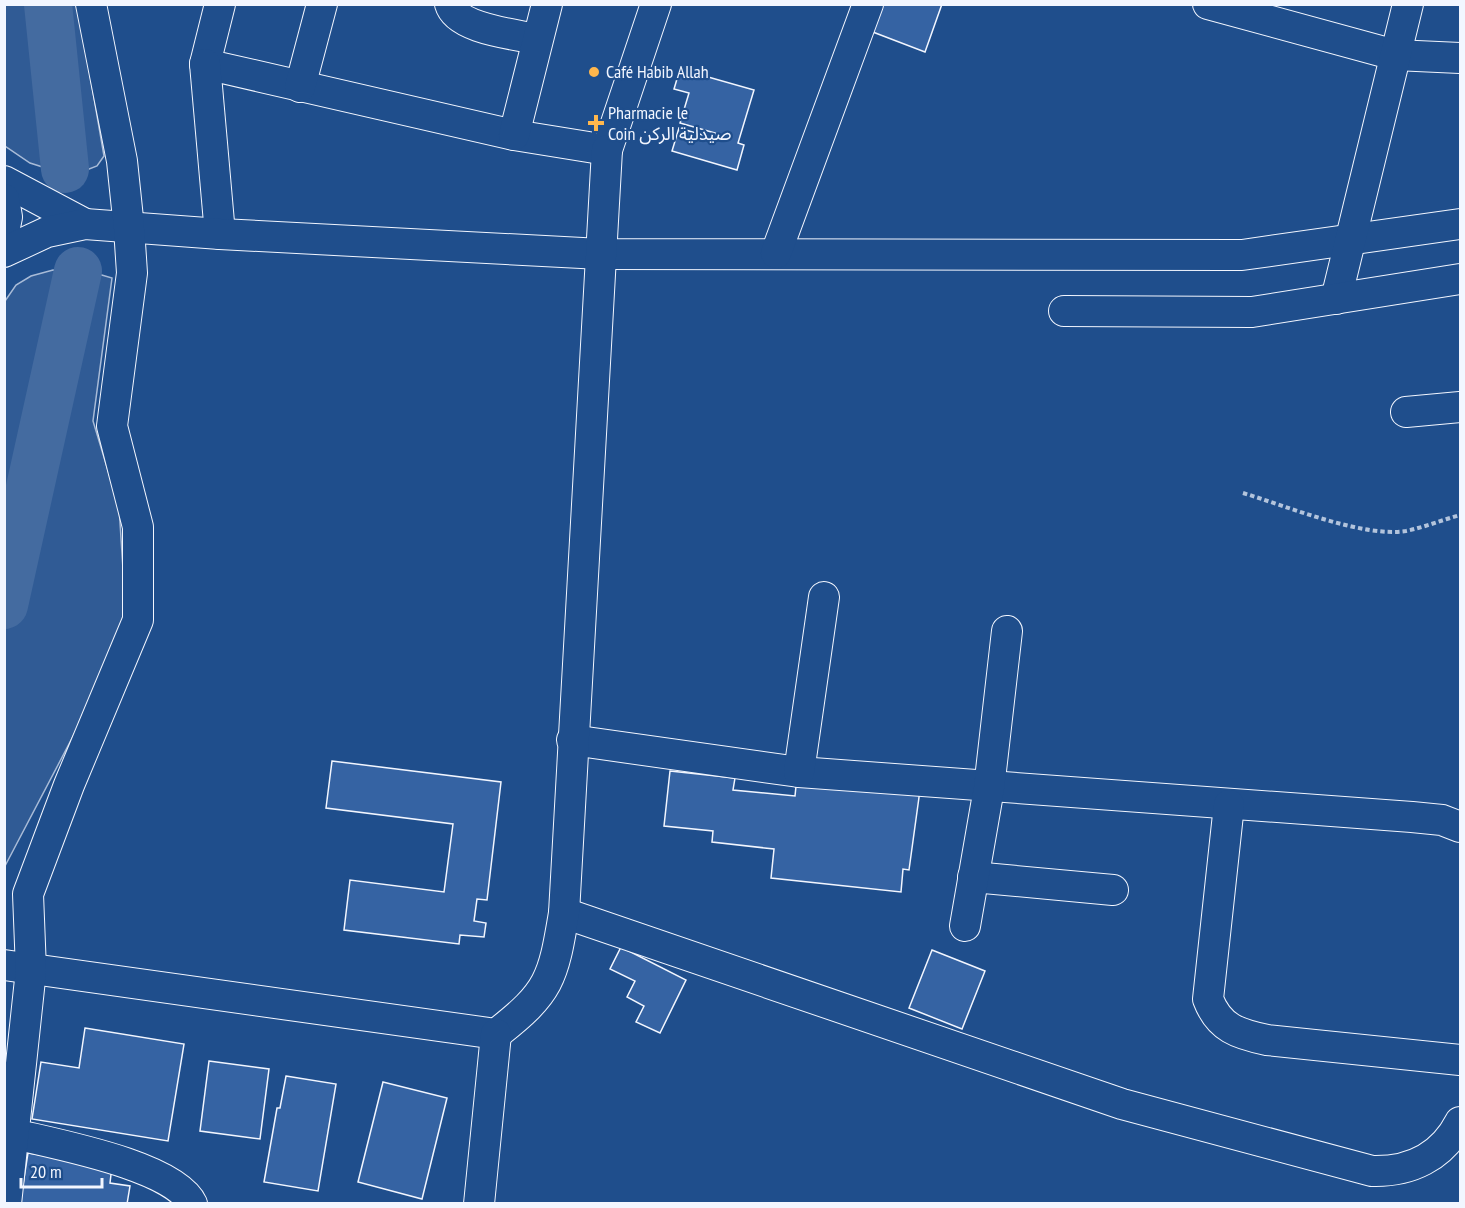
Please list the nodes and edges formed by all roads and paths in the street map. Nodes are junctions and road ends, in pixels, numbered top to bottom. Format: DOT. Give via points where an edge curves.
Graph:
graph roads {
  1 [pos="91,4"];
  2 [pos="219,4"];
  3 [pos="322,4"];
  4 [pos="450,4"];
  5 [pos="547,4"];
  6 [pos="656,4"];
  7 [pos="868,4"];
  8 [pos="1208,4"];
  9 [pos="1408,4"];
  10 [pos="536,39"];
  11 [pos="1395,55"];
  12 [pos="1461,58"];
  13 [pos="205,64"];
  14 [pos="300,87"];
  15 [pos="514,135"];
  16 [pos="608,150"];
  17 [pos="4,181"];
  18 [pos="4,199"];
  19 [pos="84,224"];
  20 [pos="1461,224"];
  21 [pos="129,228"];
  22 [pos="4,232"];
  23 [pos="220,234"];
  24 [pos="1350,240"];
  25 [pos="4,252"];
  26 [pos="776,253"];
  27 [pos="601,254"];
  28 [pos="1461,279"];
  29 [pos="1336,299"];
  30 [pos="1064,311"];
  31 [pos="1461,407"];
  32 [pos="1406,412"];
  33 [pos="1243,493"];
  34 [pos="1461,515"];
  35 [pos="824,597"];
  36 [pos="1006,631"];
  37 [pos="572,740"];
  38 [pos="799,772"];
  39 [pos="989,788"];
  40 [pos="1229,805"];
  41 [pos="1461,827"];
  42 [pos="973,877"];
  43 [pos="1113,890"];
  44 [pos="564,913"];
  45 [pos="965,926"];
  46 [pos="18,967"];
  47 [pos="496,1034"];
  48 [pos="1461,1060"];
  49 [pos="1461,1122"];
  50 [pos="14,1134"];
  51 [pos="6,1203"];
  52 [pos="192,1203"];
  53 [pos="479,1203"];
  1 -- 21 [label="street" via="122,161"];
  2 -- 13 [label="street"];
  3 -- 14 [label="street"];
  4 -- 10 [label="street" via="456,16 475,25"];
  5 -- 10 [label="street"];
  6 -- 16 [label="street"];
  7 -- 26 [label="street"];
  8 -- 11 [label="street"];
  9 -- 11 [label="street"];
  10 -- 15 [label="street"];
  11 -- 12 [label="street"];
  11 -- 24 [label="street"];
  13 -- 14 [label="street"];
  13 -- 23 [label="street"];
  14 -- 15 [label="street"];
  15 -- 16 [label="street"];
  16 -- 27 [label="street"];
  17 -- 19 [label="street"];
  18 -- 22 [label="street"];
  19 -- 21 [label="street"];
  19 -- 25 [label="street" via="47,232"];
  20 -- 24 [label="street"];
  21 -- 23 [label="street"];
  21 -- 46 [label="street" via="132,273 112,426 138,526 138,620 28,894"];
  23 -- 27 [label="street"];
  24 -- 26 [label="street" via="1242,255"];
  24 -- 29 [label="street"];
  26 -- 27 [label="street"];
  27 -- 37 [label="street"];
  28 -- 29 [label="street"];
  29 -- 30 [label="street" via="1252,312"];
  31 -- 32 [label="street"];
  33 -- 34 [label="path" via="1362,529 1387,532 1406,531"];
  35 -- 38 [label="street"];
  36 -- 39 [label="street"];
  37 -- 38 [label="street"];
  37 -- 44 [label="street"];
  38 -- 39 [label="street"];
  39 -- 40 [label="street"];
  39 -- 42 [label="street"];
  40 -- 41 [label="street" via="1412,817 1442,820"];
  40 -- 48 [label="street" via="1208,999 1221,1023 1236,1033 1267,1040"];
  42 -- 43 [label="street"];
  42 -- 45 [label="street"];
  44 -- 47 [label="street" via="556,957 540,995"];
  44 -- 49 [label="street" via="1122,1104 1372,1171 1396,1172 1416,1165 1437,1151"];
  46 -- 47 [label="street"];
  46 -- 50 [label="street"];
  47 -- 53 [label="street"];
  50 -- 51 [label="street"];
  50 -- 52 [label="street" via="132,1165 168,1180 188,1193"];
}
